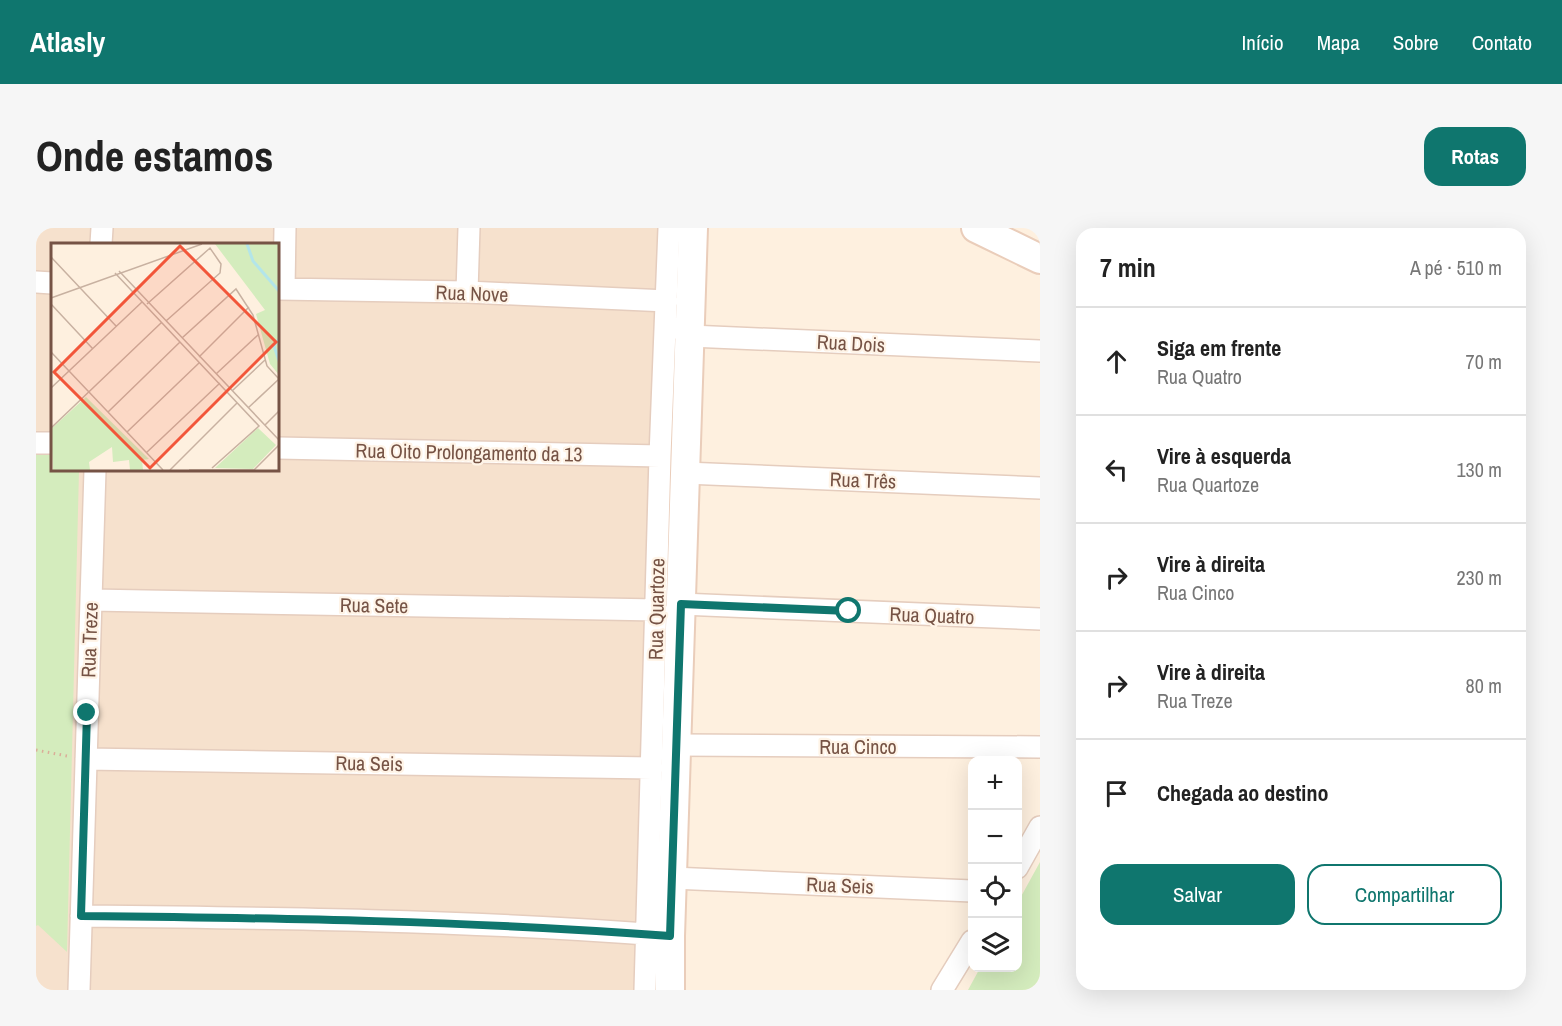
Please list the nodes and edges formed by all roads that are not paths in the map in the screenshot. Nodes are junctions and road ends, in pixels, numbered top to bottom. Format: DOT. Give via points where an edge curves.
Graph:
graph roads {
  1 [pos="102,228"];
  2 [pos="285,228"];
  3 [pos="469,228"];
  4 [pos="669,228"];
  5 [pos="693,228"];
  6 [pos="976,228"];
  7 [pos="101,243"];
  8 [pos="1040,259"];
  9 [pos="281,289"];
  10 [pos="467,292"];
  11 [pos="666,310"];
  12 [pos="690,336"];
  13 [pos="1040,351"];
  14 [pos="36,442"];
  15 [pos="51,443"];
  16 [pos="279,448"];
  17 [pos="660,456"];
  18 [pos="94,471"];
  19 [pos="686,473"];
  20 [pos="1040,488"];
  21 [pos="90,600"];
  22 [pos="669,607"];
  23 [pos="1040,619"];
  24 [pos="677,745"];
  25 [pos="1040,747"];
  26 [pos="86,759"];
  27 [pos="652,768"];
  28 [pos="1040,827"];
  29 [pos="1019,864"];
  30 [pos="672,878"];
  31 [pos="968,891"];
  32 [pos="81,916"];
  33 [pos="658,935"];
  34 [pos="968,948"];
  35 [pos="79,990"];
  36 [pos="645,990"];
  37 [pos="670,990"];
  38 [pos="942,990"];
  1 -- 7 [label="street"];
  2 -- 9 [label="street"];
  3 -- 10 [label="street"];
  4 -- 11 [label="street, Rua Quartoze"];
  5 -- 12 [label="street, Rua Quartoze"];
  6 -- 8 [label="street"];
  9 -- 10 [label="street, Rua Nove"];
  10 -- 11 [label="street, Rua Nove"];
  11 -- 12 [label="street"];
  11 -- 17 [label="street, Rua Quartoze"];
  12 -- 13 [label="street, Rua Dois"];
  12 -- 19 [label="street, Rua Quartoze"];
  14 -- 15 [label="street"];
  16 -- 17 [label="street, Rua Oito Prolongamento da 13"];
  17 -- 22 [label="street, Rua Quartoze"];
  18 -- 21 [label="street, Rua Treze"];
  19 -- 20 [label="street, Rua Três"];
  19 -- 22 [label="street, Rua Quartoze"];
  21 -- 22 [label="street, Rua Sete"];
  21 -- 26 [label="street, Rua Treze"];
  22 -- 23 [label="street, Rua Quatro"];
  22 -- 24 [label="street, Rua Quartoze"];
  22 -- 27 [label="street, Rua Quartoze"];
  24 -- 25 [label="street, Rua Cinco"];
  24 -- 30 [label="street, Rua Quartoze"];
  26 -- 27 [label="street, Rua Seis"];
  26 -- 32 [label="street, Rua Treze"];
  27 -- 33 [label="street, Rua Quartoze"];
  28 -- 29 [label="street"];
  30 -- 31 [label="street, Rua Seis"];
  30 -- 33 [label="street, Rua Quartoze"];
  32 -- 33 [label="street" via="425,923"];
  32 -- 35 [label="street, Rua Treze"];
  33 -- 36 [label="street, Rua Quartoze"];
  33 -- 37 [label="street, Rua Quartoze"];
  34 -- 38 [label="street"];
}
